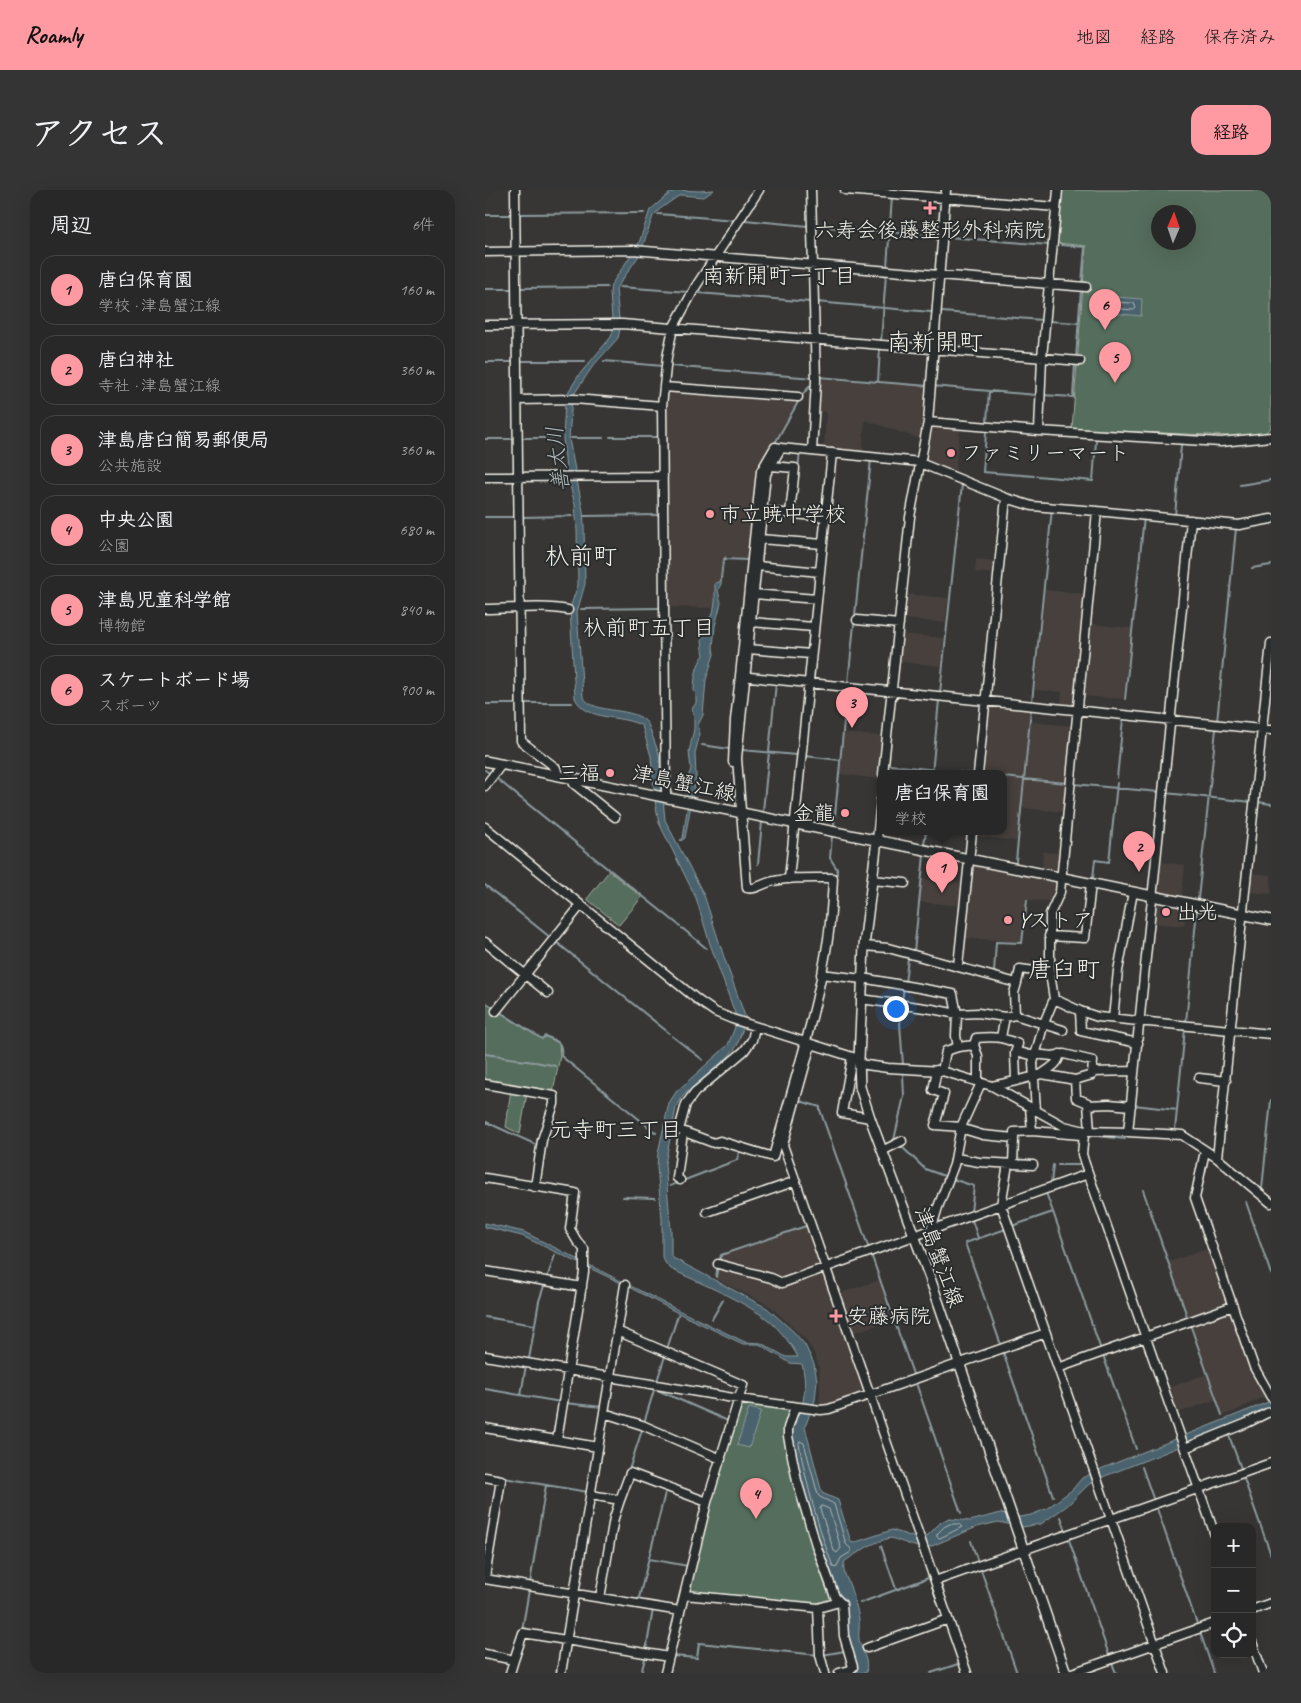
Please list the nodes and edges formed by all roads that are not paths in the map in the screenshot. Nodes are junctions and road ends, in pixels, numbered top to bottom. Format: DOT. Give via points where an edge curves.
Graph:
graph roads {
  1 [pos="515,190"];
  2 [pos="759,190"];
  3 [pos="811,190"];
  4 [pos="845,190"];
  5 [pos="1057,190"];
  6 [pos="945,194"];
  7 [pos="1056,207"];
  8 [pos="516,251"];
  9 [pos="485,252"];
  10 [pos="716,257"];
  11 [pos="812,264"];
  12 [pos="940,275"];
  13 [pos="1049,284"];
  14 [pos="1086,287"];
  15 [pos="517,324"];
  16 [pos="485,325"];
  17 [pos="673,328"];
  18 [pos="815,339"];
  19 [pos="933,349"];
  20 [pos="1042,358"];
  21 [pos="1080,361"];
  22 [pos="664,387"];
  23 [pos="798,398"];
  24 [pos="517,400"];
  25 [pos="662,406"];
  26 [pos="929,422"];
  27 [pos="1039,431"];
  28 [pos="1270,437"];
  29 [pos="781,448"];
  30 [pos="813,451"];
  31 [pos="833,453"];
  32 [pos="920,462"];
  33 [pos="771,466"];
  34 [pos="663,476"];
  35 [pos="518,477"];
  36 [pos="485,478"];
  37 [pos="1006,498"];
  38 [pos="763,510"];
  39 [pos="1097,511"];
  40 [pos="790,513"];
  41 [pos="825,517"];
  42 [pos="1271,519"];
  43 [pos="1191,520"];
  44 [pos="760,538"];
  45 [pos="823,544"];
  46 [pos="757,566"];
  47 [pos="820,572"];
  48 [pos="754,594"];
  49 [pos="817,599"];
  50 [pos="485,609"];
  51 [pos="568,610"];
  52 [pos="520,612"];
  53 [pos="857,620"];
  54 [pos="751,622"];
  55 [pos="899,624"];
  56 [pos="814,627"];
  57 [pos="1271,643"];
  58 [pos="748,649"];
  59 [pos="811,654"];
  60 [pos="743,676"];
  61 [pos="808,683"];
  62 [pos="892,691"];
  63 [pos="986,701"];
  64 [pos="1078,710"];
  65 [pos="1170,720"];
  66 [pos="1262,730"];
  67 [pos="1271,730"];
  68 [pos="485,761"];
  69 [pos="502,764"];
  70 [pos="883,770"];
  71 [pos="978,770"];
  72 [pos="558,775"];
  73 [pos="571,778"];
  74 [pos="485,786"];
  75 [pos="664,797"];
  76 [pos="740,812"];
  77 [pos="615,817"];
  78 [pos="794,823"];
  79 [pos="485,827"];
  80 [pos="878,835"];
  81 [pos="973,835"];
  82 [pos="877,840"];
  83 [pos="970,858"];
  84 [pos="1061,877"];
  85 [pos="789,879"];
  86 [pos="872,880"];
  87 [pos="905,883"];
  88 [pos="1091,883"];
  89 [pos="1133,892"];
  90 [pos="1152,896"];
  91 [pos="581,905"];
  92 [pos="1243,914"];
  93 [pos="1271,920"];
  94 [pos="1049,936"];
  95 [pos="485,942"];
  96 [pos="864,946"];
  97 [pos="958,966"];
  98 [pos="1050,972"];
  99 [pos="821,974"];
  100 [pos="525,975"];
  101 [pos="862,978"];
  102 [pos="1017,983"];
  103 [pos="548,993"];
  104 [pos="861,999"];
  105 [pos="1054,999"];
  106 [pos="497,1010"];
  107 [pos="1080,1011"];
  108 [pos="957,1014"];
  109 [pos="1015,1015"];
  110 [pos="1005,1017"];
  111 [pos="1113,1018"];
  112 [pos="1140,1021"];
  113 [pos="1044,1024"];
  114 [pos="755,1027"];
  115 [pos="1063,1030"];
  116 [pos="1231,1030"];
  117 [pos="1271,1034"];
  118 [pos="1001,1037"];
  119 [pos="1137,1043"];
  120 [pos="808,1044"];
  121 [pos="974,1045"];
  122 [pos="958,1047"];
  123 [pos="1016,1051"];
  124 [pos="1060,1054"];
  125 [pos="1034,1055"];
  126 [pos="857,1060"];
  127 [pos="939,1070"];
  128 [pos="1134,1071"];
  129 [pos="1092,1072"];
  130 [pos="1042,1074"];
  131 [pos="1033,1077"];
  132 [pos="1199,1078"];
  133 [pos="1075,1080"];
  134 [pos="1016,1081"];
  135 [pos="1226,1081"];
  136 [pos="979,1082"];
  137 [pos="485,1084"];
  138 [pos="991,1086"];
  139 [pos="1088,1105"];
  140 [pos="1131,1106"];
  141 [pos="1033,1109"];
  142 [pos="870,1118"];
  143 [pos="961,1127"];
  144 [pos="1033,1131"];
  145 [pos="683,1132"];
  146 [pos="1128,1132"];
  147 [pos="1086,1133"];
  148 [pos="1014,1138"];
  149 [pos="902,1141"];
  150 [pos="882,1151"];
  151 [pos="1205,1151"];
  152 [pos="956,1158"];
  153 [pos="1217,1158"];
  154 [pos="1010,1164"];
  155 [pos="1033,1166"];
  156 [pos="1088,1174"];
  157 [pos="485,1178"];
  158 [pos="680,1180"];
  159 [pos="796,1181"];
  160 [pos="535,1187"];
  161 [pos="1271,1203"];
  162 [pos="1001,1206"];
  163 [pos="707,1212"];
  164 [pos="931,1230"];
  165 [pos="914,1236"];
  166 [pos="719,1264"];
  167 [pos="826,1267"];
  168 [pos="485,1271"];
  169 [pos="625,1285"];
  170 [pos="582,1287"];
  171 [pos="1233,1306"];
  172 [pos="617,1331"];
  173 [pos="1046,1333"];
  174 [pos="1145,1337"];
  175 [pos="485,1356"];
  176 [pos="958,1364"];
  177 [pos="1058,1368"];
  178 [pos="568,1370"];
  179 [pos="609,1377"];
  180 [pos="869,1395"];
  181 [pos="1271,1397"];
  182 [pos="739,1399"];
  183 [pos="797,1408"];
  184 [pos="1271,1412"];
  185 [pos="604,1413"];
  186 [pos="485,1428"];
  187 [pos="557,1440"];
  188 [pos="598,1447"];
  189 [pos="1184,1447"];
  190 [pos="721,1459"];
  191 [pos="1271,1463"];
  192 [pos="485,1477"];
  193 [pos="1199,1489"];
  194 [pos="591,1495"];
  195 [pos="620,1500"];
  196 [pos="707,1502"];
  197 [pos="1111,1519"];
  198 [pos="1211,1523"];
  199 [pos="1023,1550"];
  200 [pos="485,1578"];
  201 [pos="935,1580"];
  202 [pos="575,1593"];
  203 [pos="685,1595"];
  204 [pos="600,1598"];
  205 [pos="839,1602"];
  206 [pos="1271,1603"];
  207 [pos="818,1608"];
  208 [pos="1256,1609"];
  209 [pos="681,1611"];
  210 [pos="948,1619"];
  211 [pos="1211,1624"];
  212 [pos="566,1640"];
  213 [pos="1154,1644"];
  214 [pos="867,1648"];
  215 [pos="1256,1653"];
  216 [pos="485,1654"];
  217 [pos="669,1657"];
  218 [pos="514,1660"];
  219 [pos="510,1673"];
  220 [pos="561,1673"];
  221 [pos="665,1673"];
  222 [pos="825,1673"];
  223 [pos="839,1673"];
  224 [pos="967,1673"];
  225 [pos="1066,1673"];
  226 [pos="1071,1673"];
  227 [pos="1165,1673"];
  228 [pos="1263,1673"];
  1 -- 8 [label="street"];
  2 -- 10 [label="street"];
  3 -- 11 [label="street"];
  4 -- 6 [label="street"];
  5 -- 7 [label="street"];
  6 -- 7 [label="street"];
  6 -- 12 [label="street"];
  7 -- 13 [label="street"];
  8 -- 9 [label="street"];
  8 -- 10 [label="street" via="633,250"];
  8 -- 15 [label="street"];
  10 -- 11 [label="street"];
  10 -- 17 [label="street"];
  11 -- 12 [label="street"];
  11 -- 18 [label="street"];
  12 -- 13 [label="street"];
  12 -- 19 [label="street"];
  13 -- 14 [label="street"];
  13 -- 20 [label="street"];
  15 -- 16 [label="street"];
  15 -- 17 [label="street" via="611,323"];
  15 -- 24 [label="street"];
  17 -- 18 [label="street"];
  17 -- 22 [label="street"];
  18 -- 19 [label="street"];
  18 -- 30 [label="street"];
  19 -- 20 [label="street"];
  19 -- 26 [label="street"];
  20 -- 21 [label="street"];
  20 -- 27 [label="street"];
  22 -- 23 [label="street"];
  22 -- 25 [label="street"];
  24 -- 25 [label="street" via="574,399"];
  24 -- 35 [label="street"];
  25 -- 34 [label="street"];
  26 -- 27 [label="street"];
  26 -- 32 [label="street"];
  27 -- 28 [label="street" via="1221,442"];
  29 -- 30 [label="street"];
  29 -- 33 [label="street"];
  29 -- 60 [label="street" via="775,447 761,472"];
  30 -- 31 [label="street"];
  31 -- 32 [label="street"];
  31 -- 41 [label="street"];
  32 -- 37 [label="street"];
  32 -- 55 [label="street" via="910,517"];
  33 -- 38 [label="street" via="766,474"];
  33 -- 40 [label="street" via="795,468"];
  34 -- 35 [label="street"];
  34 -- 75 [label="street"];
  35 -- 36 [label="street"];
  35 -- 52 [label="street"];
  37 -- 39 [label="street" via="1032,506"];
  37 -- 63 [label="street"];
  38 -- 40 [label="street"];
  38 -- 44 [label="street"];
  39 -- 43 [label="street"];
  39 -- 64 [label="street"];
  40 -- 41 [label="street"];
  41 -- 45 [label="street"];
  42 -- 43 [label="street" via="1239,525"];
  43 -- 65 [label="street"];
  44 -- 45 [label="street"];
  44 -- 46 [label="street"];
  45 -- 47 [label="street"];
  46 -- 47 [label="street"];
  46 -- 48 [label="street"];
  47 -- 49 [label="street"];
  48 -- 49 [label="street"];
  48 -- 54 [label="street"];
  49 -- 56 [label="street"];
  50 -- 52 [label="street"];
  51 -- 52 [label="street" via="549,606"];
  52 -- 72 [label="street" via="521,741 556,768"];
  53 -- 55 [label="street"];
  54 -- 56 [label="street"];
  54 -- 58 [label="street"];
  55 -- 62 [label="street"];
  56 -- 59 [label="street"];
  57 -- 66 [label="street"];
  58 -- 59 [label="street"];
  58 -- 60 [label="street"];
  59 -- 61 [label="street"];
  60 -- 61 [label="street"];
  60 -- 76 [label="street" via="737,758"];
  61 -- 62 [label="street"];
  61 -- 78 [label="street"];
  62 -- 63 [label="street"];
  62 -- 70 [label="street"];
  63 -- 64 [label="street"];
  63 -- 71 [label="street"];
  64 -- 65 [label="street"];
  64 -- 84 [label="street"];
  65 -- 66 [label="street"];
  65 -- 90 [label="street"];
  66 -- 67 [label="street"];
  66 -- 92 [label="street"];
  68 -- 69 [label="main road, 津島蟹江線"];
  69 -- 72 [label="main road, 津島蟹江線"];
  69 -- 74 [label="street"];
  72 -- 73 [label="main road, 津島蟹江線"];
  73 -- 75 [label="main road, 津島蟹江線"];
  73 -- 77 [label="street" via="574,784"];
  75 -- 76 [label="main road, 津島蟹江線"];
  76 -- 78 [label="main road, 津島蟹江線"];
  76 -- 85 [label="street" via="747,888"];
  78 -- 82 [label="main road, 津島蟹江線"];
  78 -- 85 [label="street"];
  79 -- 91 [label="street"];
  80 -- 82 [label="street"];
  81 -- 83 [label="street"];
  82 -- 83 [label="main road, 津島蟹江線"];
  82 -- 86 [label="main road, 津島蟹江線"];
  83 -- 84 [label="main road, 津島蟹江線"];
  83 -- 97 [label="street"];
  84 -- 88 [label="main road, 津島蟹江線"];
  84 -- 94 [label="street" via="1059,896 1050,914"];
  85 -- 99 [label="street" via="833,878"];
  86 -- 87 [label="street"];
  86 -- 96 [label="main road, 津島蟹江線"];
  88 -- 89 [label="main road, 津島蟹江線"];
  88 -- 94 [label="street" via="1085,938"];
  89 -- 90 [label="main road, 津島蟹江線"];
  89 -- 111 [label="street"];
  90 -- 92 [label="main road, 津島蟹江線"];
  90 -- 112 [label="street"];
  91 -- 100 [label="street"];
  91 -- 114 [label="street" via="699,1001 715,1012"];
  92 -- 93 [label="main road, 津島蟹江線"];
  92 -- 116 [label="street"];
  94 -- 98 [label="street"];
  95 -- 100 [label="street"];
  96 -- 97 [label="street" via="888,948"];
  96 -- 101 [label="main road, 津島蟹江線"];
  97 -- 102 [label="street"];
  98 -- 102 [label="street" via="1020,969"];
  98 -- 105 [label="street"];
  99 -- 101 [label="street"];
  99 -- 120 [label="street"];
  100 -- 103 [label="street"];
  100 -- 106 [label="street"];
  101 -- 104 [label="main road, 津島蟹江線"];
  101 -- 108 [label="street" via="953,994"];
  102 -- 109 [label="street"];
  104 -- 108 [label="street"];
  104 -- 126 [label="main road, 津島蟹江線"];
  105 -- 107 [label="street"];
  105 -- 113 [label="street"];
  107 -- 111 [label="street"];
  107 -- 119 [label="street" via="1081,1031"];
  108 -- 110 [label="street"];
  108 -- 122 [label="street"];
  109 -- 110 [label="street"];
  109 -- 113 [label="street"];
  110 -- 118 [label="street"];
  111 -- 112 [label="street"];
  112 -- 116 [label="street"];
  112 -- 119 [label="street"];
  113 -- 115 [label="street"];
  113 -- 125 [label="street"];
  114 -- 120 [label="street"];
  114 -- 145 [label="street" via="752,1040 744,1051 695,1092 686,1104 679,1130"];
  116 -- 117 [label="street"];
  116 -- 135 [label="street"];
  118 -- 121 [label="street" via="976,1038"];
  118 -- 123 [label="street" via="1018,1044"];
  119 -- 128 [label="street"];
  120 -- 126 [label="street"];
  120 -- 145 [label="street" via="773,1157"];
  120 -- 159 [label="street" via="783,1145"];
  121 -- 122 [label="street"];
  121 -- 136 [label="street"];
  122 -- 127 [label="street" via="946,1051"];
  123 -- 125 [label="street"];
  123 -- 134 [label="street"];
  124 -- 125 [label="street"];
  124 -- 129 [label="street" via="1093,1061"];
  124 -- 130 [label="street" via="1056,1064"];
  125 -- 131 [label="street"];
  126 -- 127 [label="street" via="888,1068"];
  126 -- 142 [label="main road, 津島蟹江線" via="860,1087"];
  126 -- 142 [label="street" via="842,1113"];
  127 -- 136 [label="street"];
  127 -- 143 [label="street" via="933,1090 944,1094 935,1125"];
  128 -- 129 [label="street"];
  128 -- 140 [label="street"];
  129 -- 133 [label="street" via="1092,1075"];
  130 -- 131 [label="street"];
  130 -- 133 [label="street"];
  131 -- 134 [label="street"];
  131 -- 141 [label="street"];
  132 -- 135 [label="street"];
  133 -- 139 [label="street" via="1077,1098"];
  134 -- 138 [label="street"];
  135 -- 153 [label="street"];
  136 -- 138 [label="street"];
  136 -- 143 [label="street"];
  137 -- 160 [label="street" via="554,1096 542,1140"];
  138 -- 141 [label="street"];
  139 -- 140 [label="street"];
  139 -- 147 [label="street"];
  140 -- 146 [label="street"];
  141 -- 144 [label="street"];
  141 -- 147 [label="street" via="1064,1126"];
  142 -- 150 [label="main road, 津島蟹江線"];
  143 -- 148 [label="street" via="983,1135"];
  143 -- 152 [label="street"];
  144 -- 147 [label="street"];
  144 -- 148 [label="street" via="1014,1132"];
  145 -- 158 [label="street" via="677,1178"];
  146 -- 147 [label="street"];
  146 -- 151 [label="street" via="1182,1135"];
  147 -- 156 [label="street" via="1082,1154"];
  148 -- 154 [label="street"];
  149 -- 150 [label="street"];
  150 -- 165 [label="main road, 津島蟹江線"];
  151 -- 153 [label="street"];
  151 -- 171 [label="street" via="1195,1198"];
  152 -- 154 [label="street"];
  152 -- 164 [label="street"];
  153 -- 161 [label="street"];
  154 -- 155 [label="street"];
  154 -- 162 [label="street"];
  156 -- 162 [label="street"];
  156 -- 174 [label="street"];
  157 -- 160 [label="street"];
  159 -- 163 [label="street"];
  159 -- 167 [label="street"];
  160 -- 170 [label="street" via="575,1193 570,1229 584,1249"];
  162 -- 164 [label="street"];
  162 -- 173 [label="street"];
  164 -- 165 [label="street"];
  165 -- 167 [label="street"];
  165 -- 176 [label="main road, 津島蟹江線"];
  166 -- 167 [label="street" via="782,1283"];
  167 -- 180 [label="street"];
  168 -- 170 [label="street"];
  169 -- 172 [label="street"];
  170 -- 178 [label="street"];
  171 -- 174 [label="street"];
  171 -- 181 [label="street" via="1254,1367"];
  172 -- 179 [label="street"];
  172 -- 182 [label="street" via="743,1385"];
  173 -- 176 [label="street"];
  173 -- 177 [label="street"];
  174 -- 177 [label="street"];
  174 -- 189 [label="street"];
  175 -- 178 [label="street"];
  176 -- 180 [label="street"];
  176 -- 199 [label="main road, 津島蟹江線"];
  177 -- 197 [label="street"];
  178 -- 179 [label="street"];
  178 -- 187 [label="street"];
  179 -- 182 [label="street"];
  179 -- 185 [label="street"];
  180 -- 183 [label="street" via="829,1409"];
  180 -- 201 [label="street"];
  182 -- 183 [label="street"];
  182 -- 190 [label="street"];
  183 -- 205 [label="street" via="788,1428 797,1481 819,1554"];
  184 -- 189 [label="street"];
  185 -- 188 [label="street"];
  185 -- 190 [label="street" via="642,1425"];
  186 -- 187 [label="street"];
  187 -- 188 [label="street"];
  188 -- 194 [label="street"];
  189 -- 193 [label="street"];
  190 -- 196 [label="street"];
  191 -- 193 [label="street"];
  192 -- 200 [label="street" via="501,1480"];
  193 -- 197 [label="street"];
  193 -- 198 [label="street"];
  194 -- 195 [label="street"];
  194 -- 202 [label="street"];
  195 -- 196 [label="street" via="630,1473"];
  195 -- 204 [label="street"];
  196 -- 203 [label="street"];
  197 -- 199 [label="street"];
  197 -- 213 [label="street"];
  199 -- 201 [label="street"];
  199 -- 225 [label="main road, 津島蟹江線"];
  200 -- 202 [label="street"];
  201 -- 210 [label="street"];
  202 -- 204 [label="street"];
  202 -- 212 [label="street"];
  203 -- 207 [label="street"];
  203 -- 209 [label="street"];
  204 -- 209 [label="street"];
  205 -- 207 [label="street"];
  205 -- 223 [label="street" via="842,1604 844,1636 853,1667"];
  206 -- 208 [label="street"];
  207 -- 222 [label="street" via="820,1655"];
  209 -- 217 [label="street"];
  210 -- 214 [label="street"];
  210 -- 224 [label="street"];
  211 -- 213 [label="street"];
  212 -- 217 [label="street"];
  212 -- 218 [label="street" via="523,1633"];
  212 -- 220 [label="street"];
  213 -- 226 [label="street"];
  213 -- 227 [label="street"];
  215 -- 228 [label="street"];
  216 -- 218 [label="street"];
  217 -- 221 [label="street"];
  218 -- 219 [label="street"];
}
